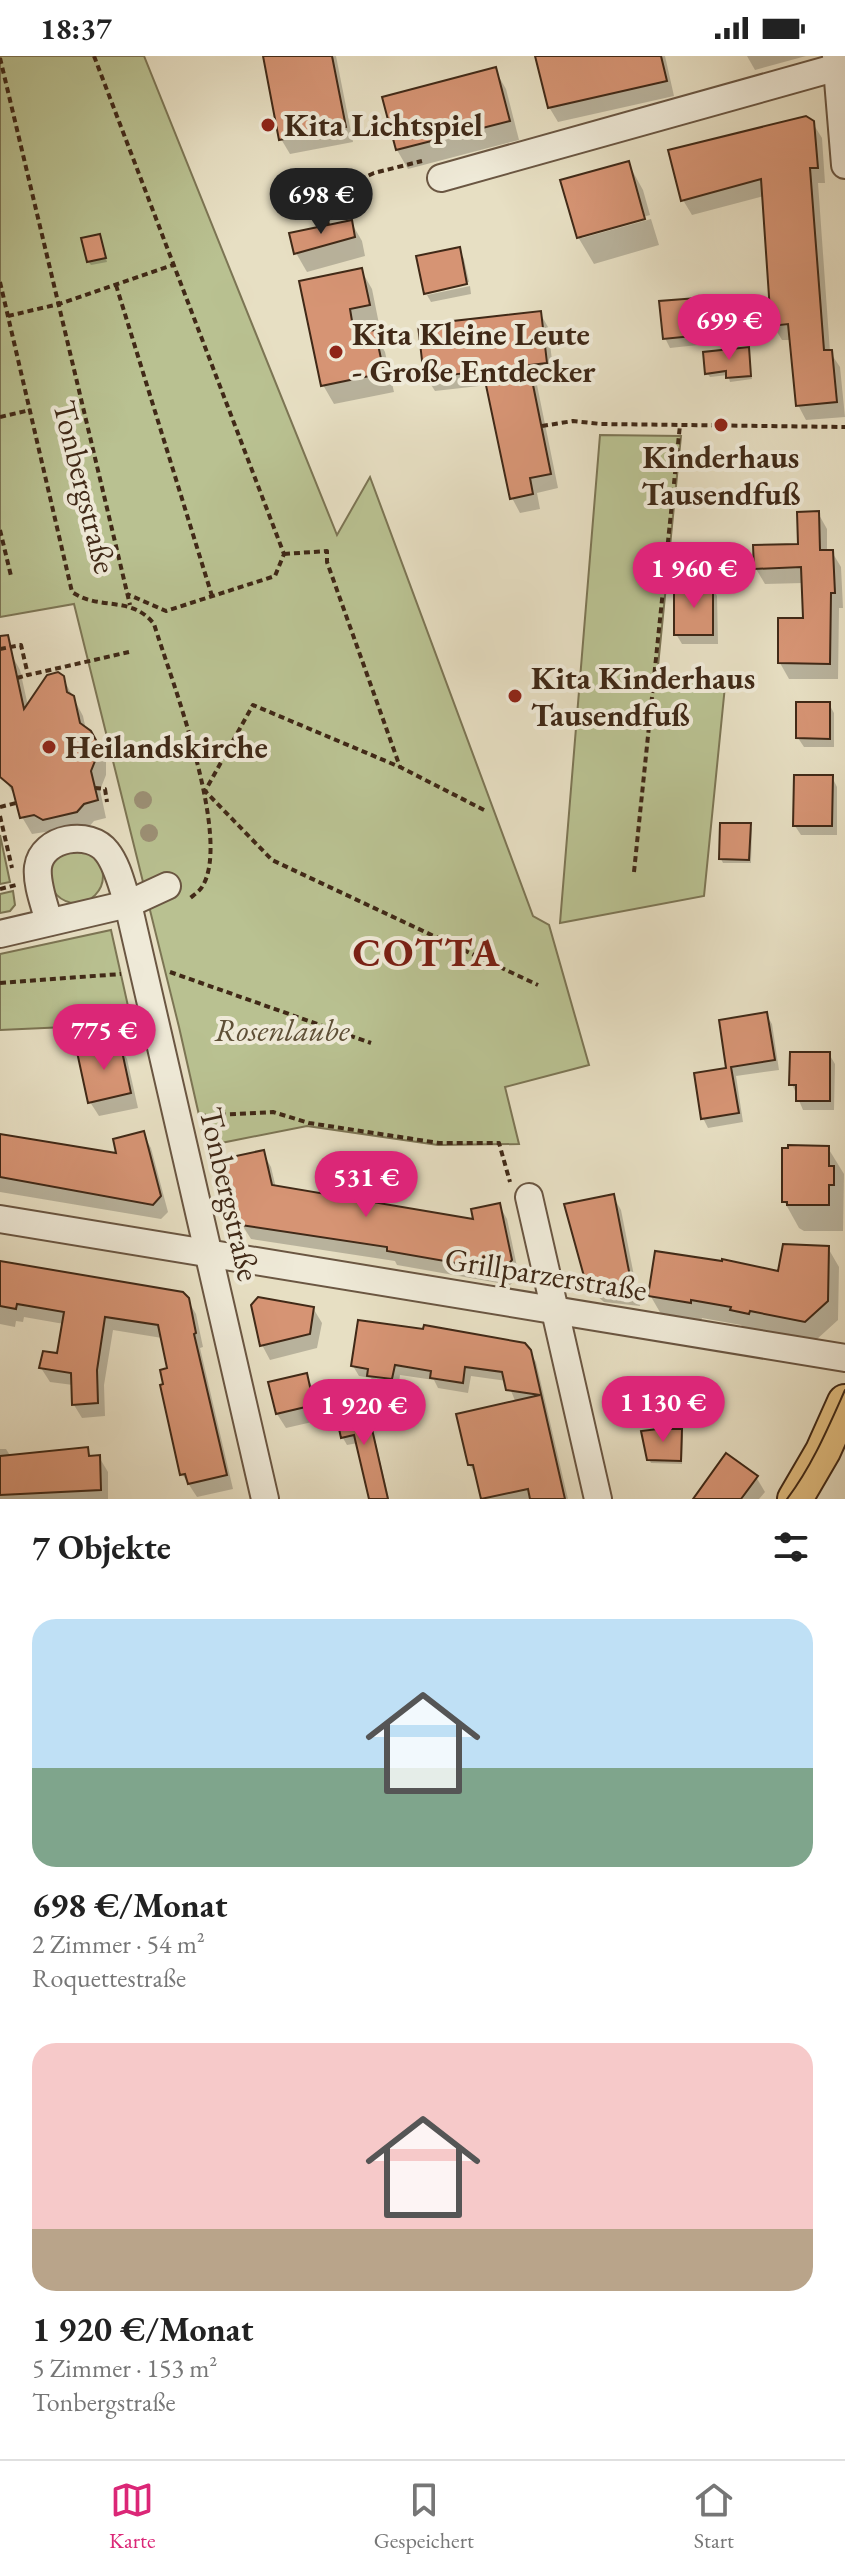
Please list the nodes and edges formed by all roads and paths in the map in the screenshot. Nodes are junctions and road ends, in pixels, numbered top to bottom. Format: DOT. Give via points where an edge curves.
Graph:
graph roads {
  1 [pos="94,56"];
  2 [pos="0,58"];
  3 [pos="839,63"];
  4 [pos="845,165"];
  5 [pos="441,178"];
  6 [pos="328,225"];
  7 [pos="173,265"];
  8 [pos="0,282"];
  9 [pos="116,285"];
  10 [pos="59,304"];
  11 [pos="8,316"];
  12 [pos="30,410"];
  13 [pos="0,417"];
  14 [pos="680,425"];
  15 [pos="542,426"];
  16 [pos="845,427"];
  17 [pos="0,530"];
  18 [pos="284,554"];
  19 [pos="11,576"];
  20 [pos="127,594"];
  21 [pos="212,596"];
  22 [pos="130,606"];
  23 [pos="0,649"];
  24 [pos="129,652"];
  25 [pos="28,675"];
  26 [pos="17,678"];
  27 [pos="400,767"];
  28 [pos="95,788"];
  29 [pos="205,791"];
  30 [pos="107,802"];
  31 [pos="16,803"];
  32 [pos="0,807"];
  33 [pos="484,810"];
  34 [pos="0,816"];
  35 [pos="7,841"];
  36 [pos="634,872"];
  37 [pos="16,885"];
  38 [pos="167,886"];
  39 [pos="0,889"];
  40 [pos="128,904"];
  41 [pos="49,922"];
  42 [pos="0,934"];
  43 [pos="144,973"];
  44 [pos="0,983"];
  45 [pos="538,985"];
  46 [pos="371,1043"];
  47 [pos="178,1121"];
  48 [pos="529,1197"];
  49 [pos="0,1219"];
  50 [pos="209,1253"];
  51 [pos="557,1310"];
  52 [pos="845,1358"];
  53 [pos="845,1402"];
  54 [pos="265,1499"];
  55 [pos="598,1499"];
  56 [pos="795,1499"];
  1 -- 7 [label="path"];
  2 -- 10 [label="path"];
  3 -- 4 [label="street"];
  3 -- 5 [label="street"];
  5 -- 6 [label="path" via="435,157 374,173 322,197"];
  7 -- 9 [label="path"];
  7 -- 18 [label="path"];
  8 -- 11 [label="path, Tonbergstraße"];
  9 -- 10 [label="path"];
  9 -- 21 [label="path"];
  10 -- 11 [label="path"];
  10 -- 20 [label="path"];
  11 -- 12 [label="path, Tonbergstraße"];
  12 -- 13 [label="path"];
  12 -- 22 [label="path, Tonbergstraße" via="72,592 86,601"];
  14 -- 15 [label="path" via="573,421"];
  14 -- 16 [label="path"];
  14 -- 36 [label="path"];
  17 -- 19 [label="path"];
  18 -- 21 [label="path" via="275,576"];
  18 -- 27 [label="path" via="327,551"];
  20 -- 21 [label="path" via="166,611"];
  20 -- 22 [label="path"];
  22 -- 29 [label="path, Tonbergstraße" via="145,612 154,624"];
  23 -- 25 [label="path" via="21,645"];
  24 -- 25 [label="path"];
  25 -- 26 [label="path"];
  27 -- 29 [label="path" via="253,705"];
  27 -- 33 [label="path"];
  28 -- 30 [label="path" via="105,789"];
  29 -- 38 [label="path, Tonbergstraße" via="212,854 202,887 187,901"];
  29 -- 45 [label="path" via="272,860"];
  31 -- 32 [label="path"];
  34 -- 35 [label="path"];
  37 -- 39 [label="path"];
  38 -- 40 [label="street"];
  40 -- 41 [label="street"];
  40 -- 41 [label="street, Tonbergstraße" via="108,852 82,838 67,840 52,846 38,867"];
  40 -- 43 [label="street, Tonbergstraße"];
  41 -- 42 [label="street"];
  43 -- 44 [label="path"];
  43 -- 46 [label="path" via="165,970"];
  43 -- 47 [label="street, Tonbergstraße"];
  47 -- 48 [label="path" via="273,1112 309,1123 439,1143 499,1143 513,1195"];
  47 -- 50 [label="street, Tonbergstraße"];
  48 -- 51 [label="street"];
  49 -- 50 [label="street, Grillparzerstraße"];
  50 -- 51 [label="street, Grillparzerstraße"];
  50 -- 54 [label="street, Tonbergstraße"];
  51 -- 52 [label="street, Grillparzerstraße"];
  51 -- 55 [label="street"];
  53 -- 56 [label="main road"];
}
